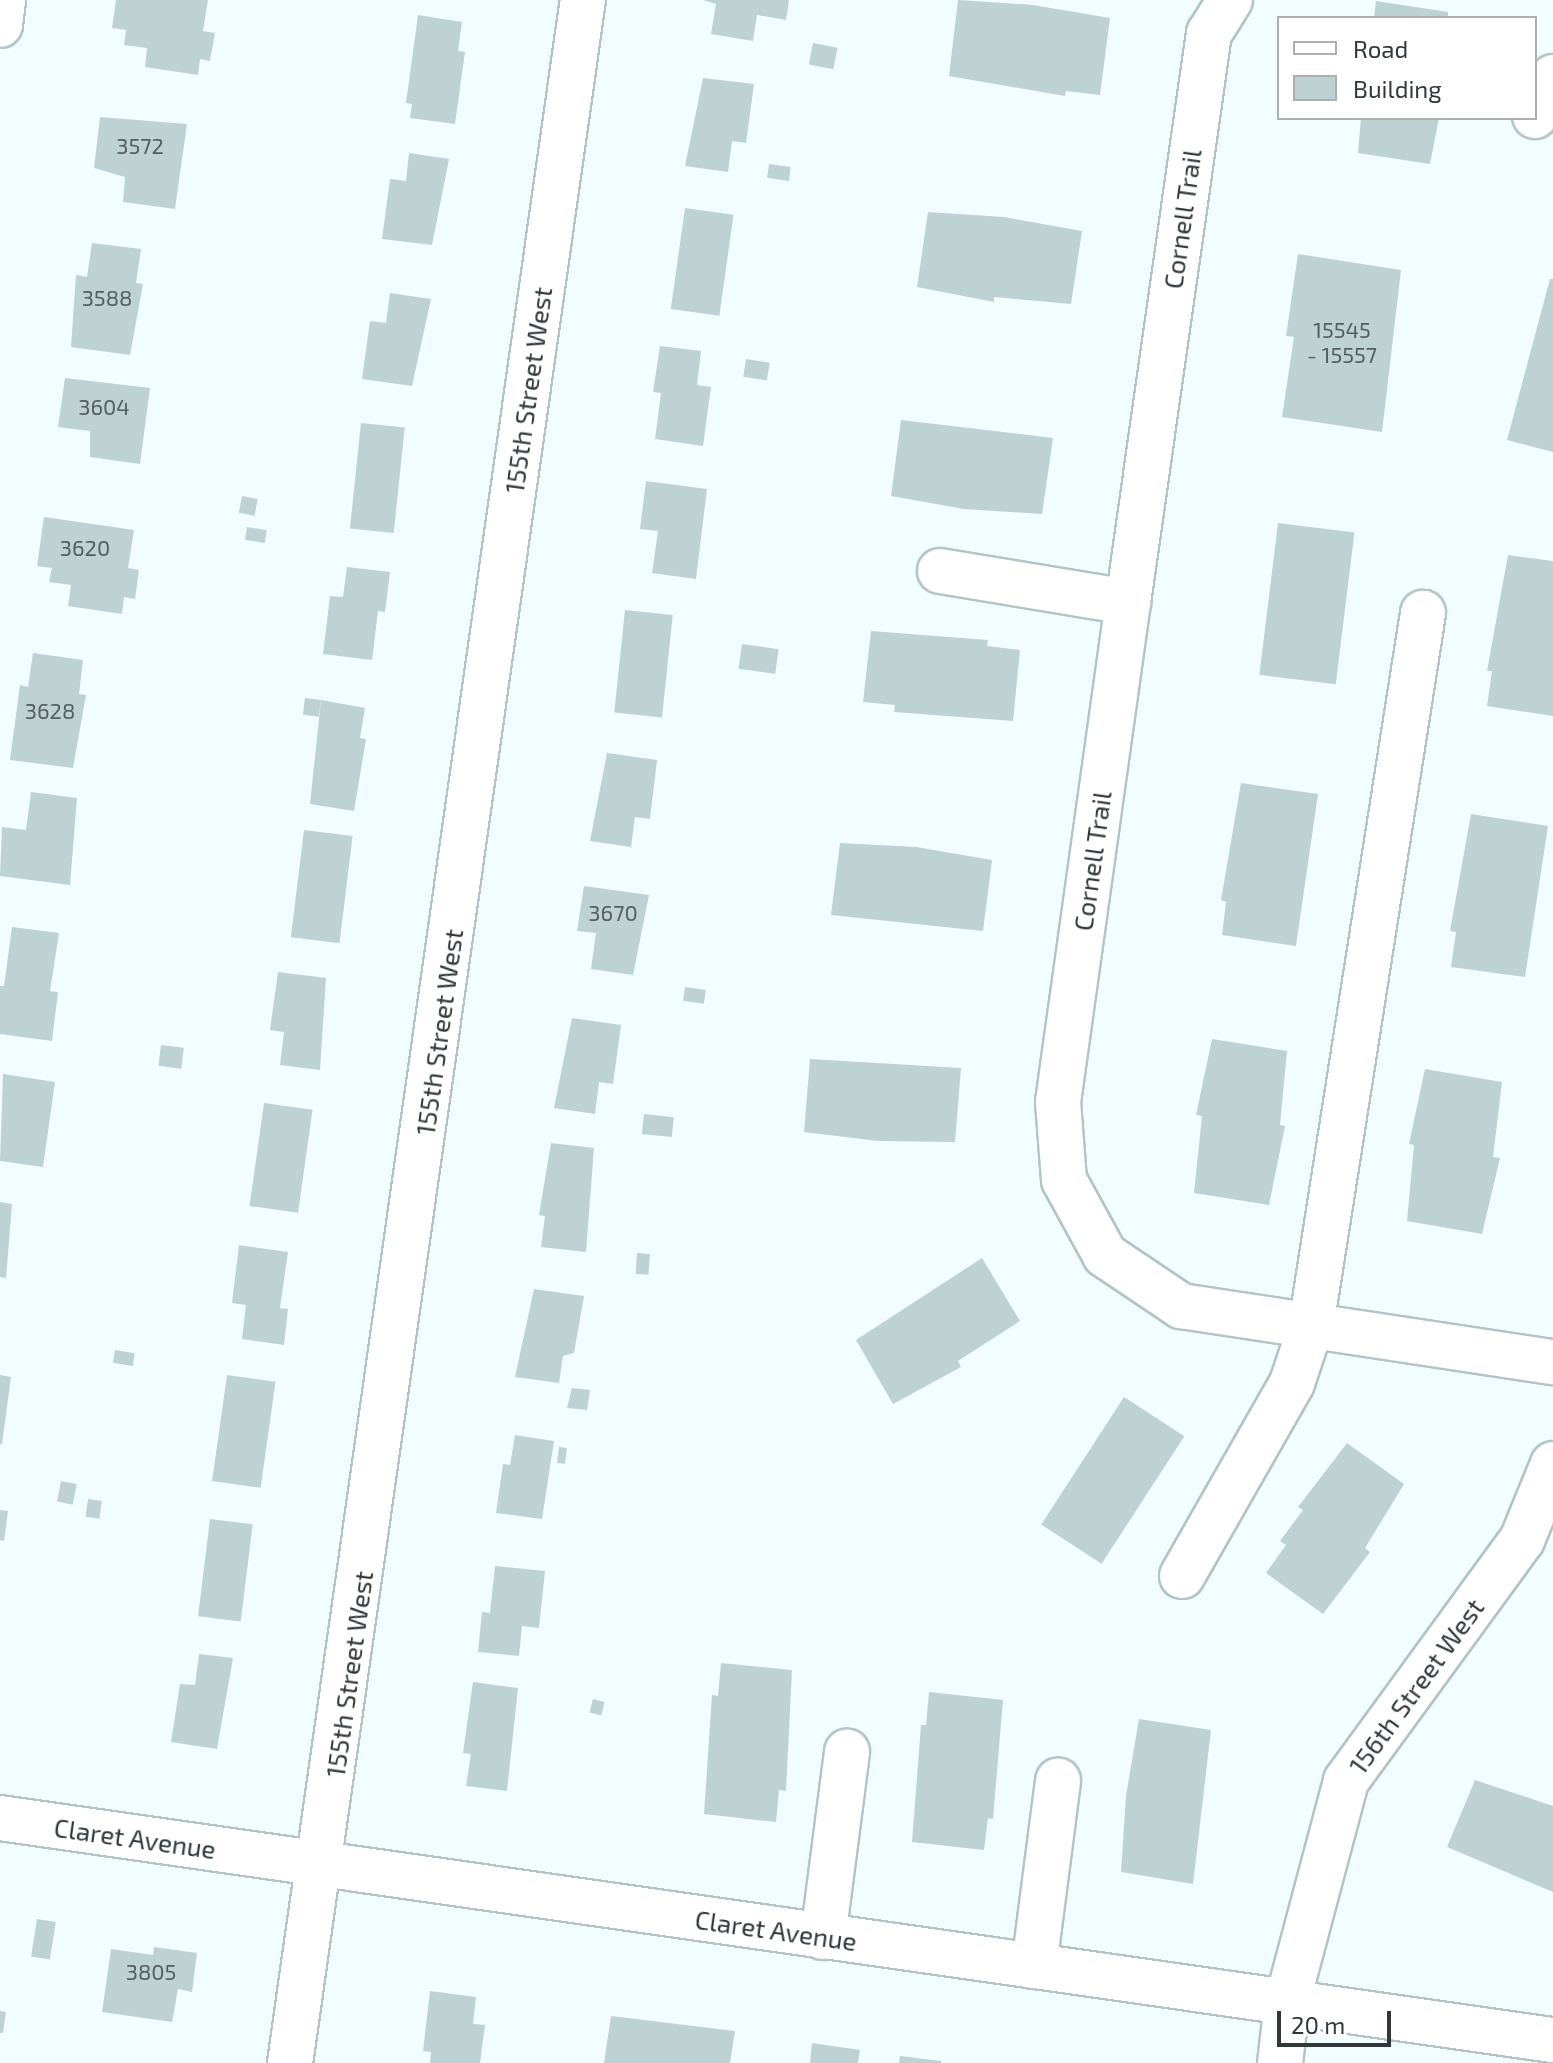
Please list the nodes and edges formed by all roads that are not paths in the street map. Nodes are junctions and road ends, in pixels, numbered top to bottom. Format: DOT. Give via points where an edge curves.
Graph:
graph roads {
  1 [pos="3,0"];
  2 [pos="583,0"];
  3 [pos="1230,0"];
  4 [pos="0,25"];
  5 [pos="1553,77"];
  6 [pos="1537,112"];
  7 [pos="940,571"];
  8 [pos="1128,602"];
  9 [pos="1423,613"];
  10 [pos="1311,1326"];
  11 [pos="1553,1362"];
  12 [pos="1553,1464"];
  13 [pos="1182,1576"];
  14 [pos="847,1752"];
  15 [pos="1058,1781"];
  16 [pos="0,1818"];
  17 [pos="322,1866"];
  18 [pos="823,1937"];
  19 [pos="1034,1966"];
  20 [pos="1287,2003"];
  21 [pos="1553,2040"];
  22 [pos="290,2063"];
  23 [pos="1280,2063"];
  1 -- 4 [label="street"];
  2 -- 17 [label="street, 155th Street West"];
  3 -- 8 [label="street, Cornell Trail" via="1209,33"];
  5 -- 6 [label="street"];
  7 -- 8 [label="street"];
  8 -- 10 [label="street, Cornell Trail" via="1058,1102 1064,1180 1105,1255 1181,1306"];
  9 -- 10 [label="street"];
  10 -- 11 [label="street, Cornell Trail"];
  10 -- 13 [label="street" via="1292,1383"];
  12 -- 20 [label="street, 156th Street West" via="1522,1540 1346,1781"];
  14 -- 18 [label="street"];
  15 -- 19 [label="street"];
  16 -- 17 [label="street, Claret Avenue"];
  17 -- 18 [label="street, Claret Avenue"];
  17 -- 22 [label="street, 155th Street West"];
  18 -- 19 [label="street, Claret Avenue"];
  19 -- 20 [label="street, Claret Avenue"];
  20 -- 21 [label="street, Claret Avenue"];
  20 -- 23 [label="street, 156th Street West"];
}
